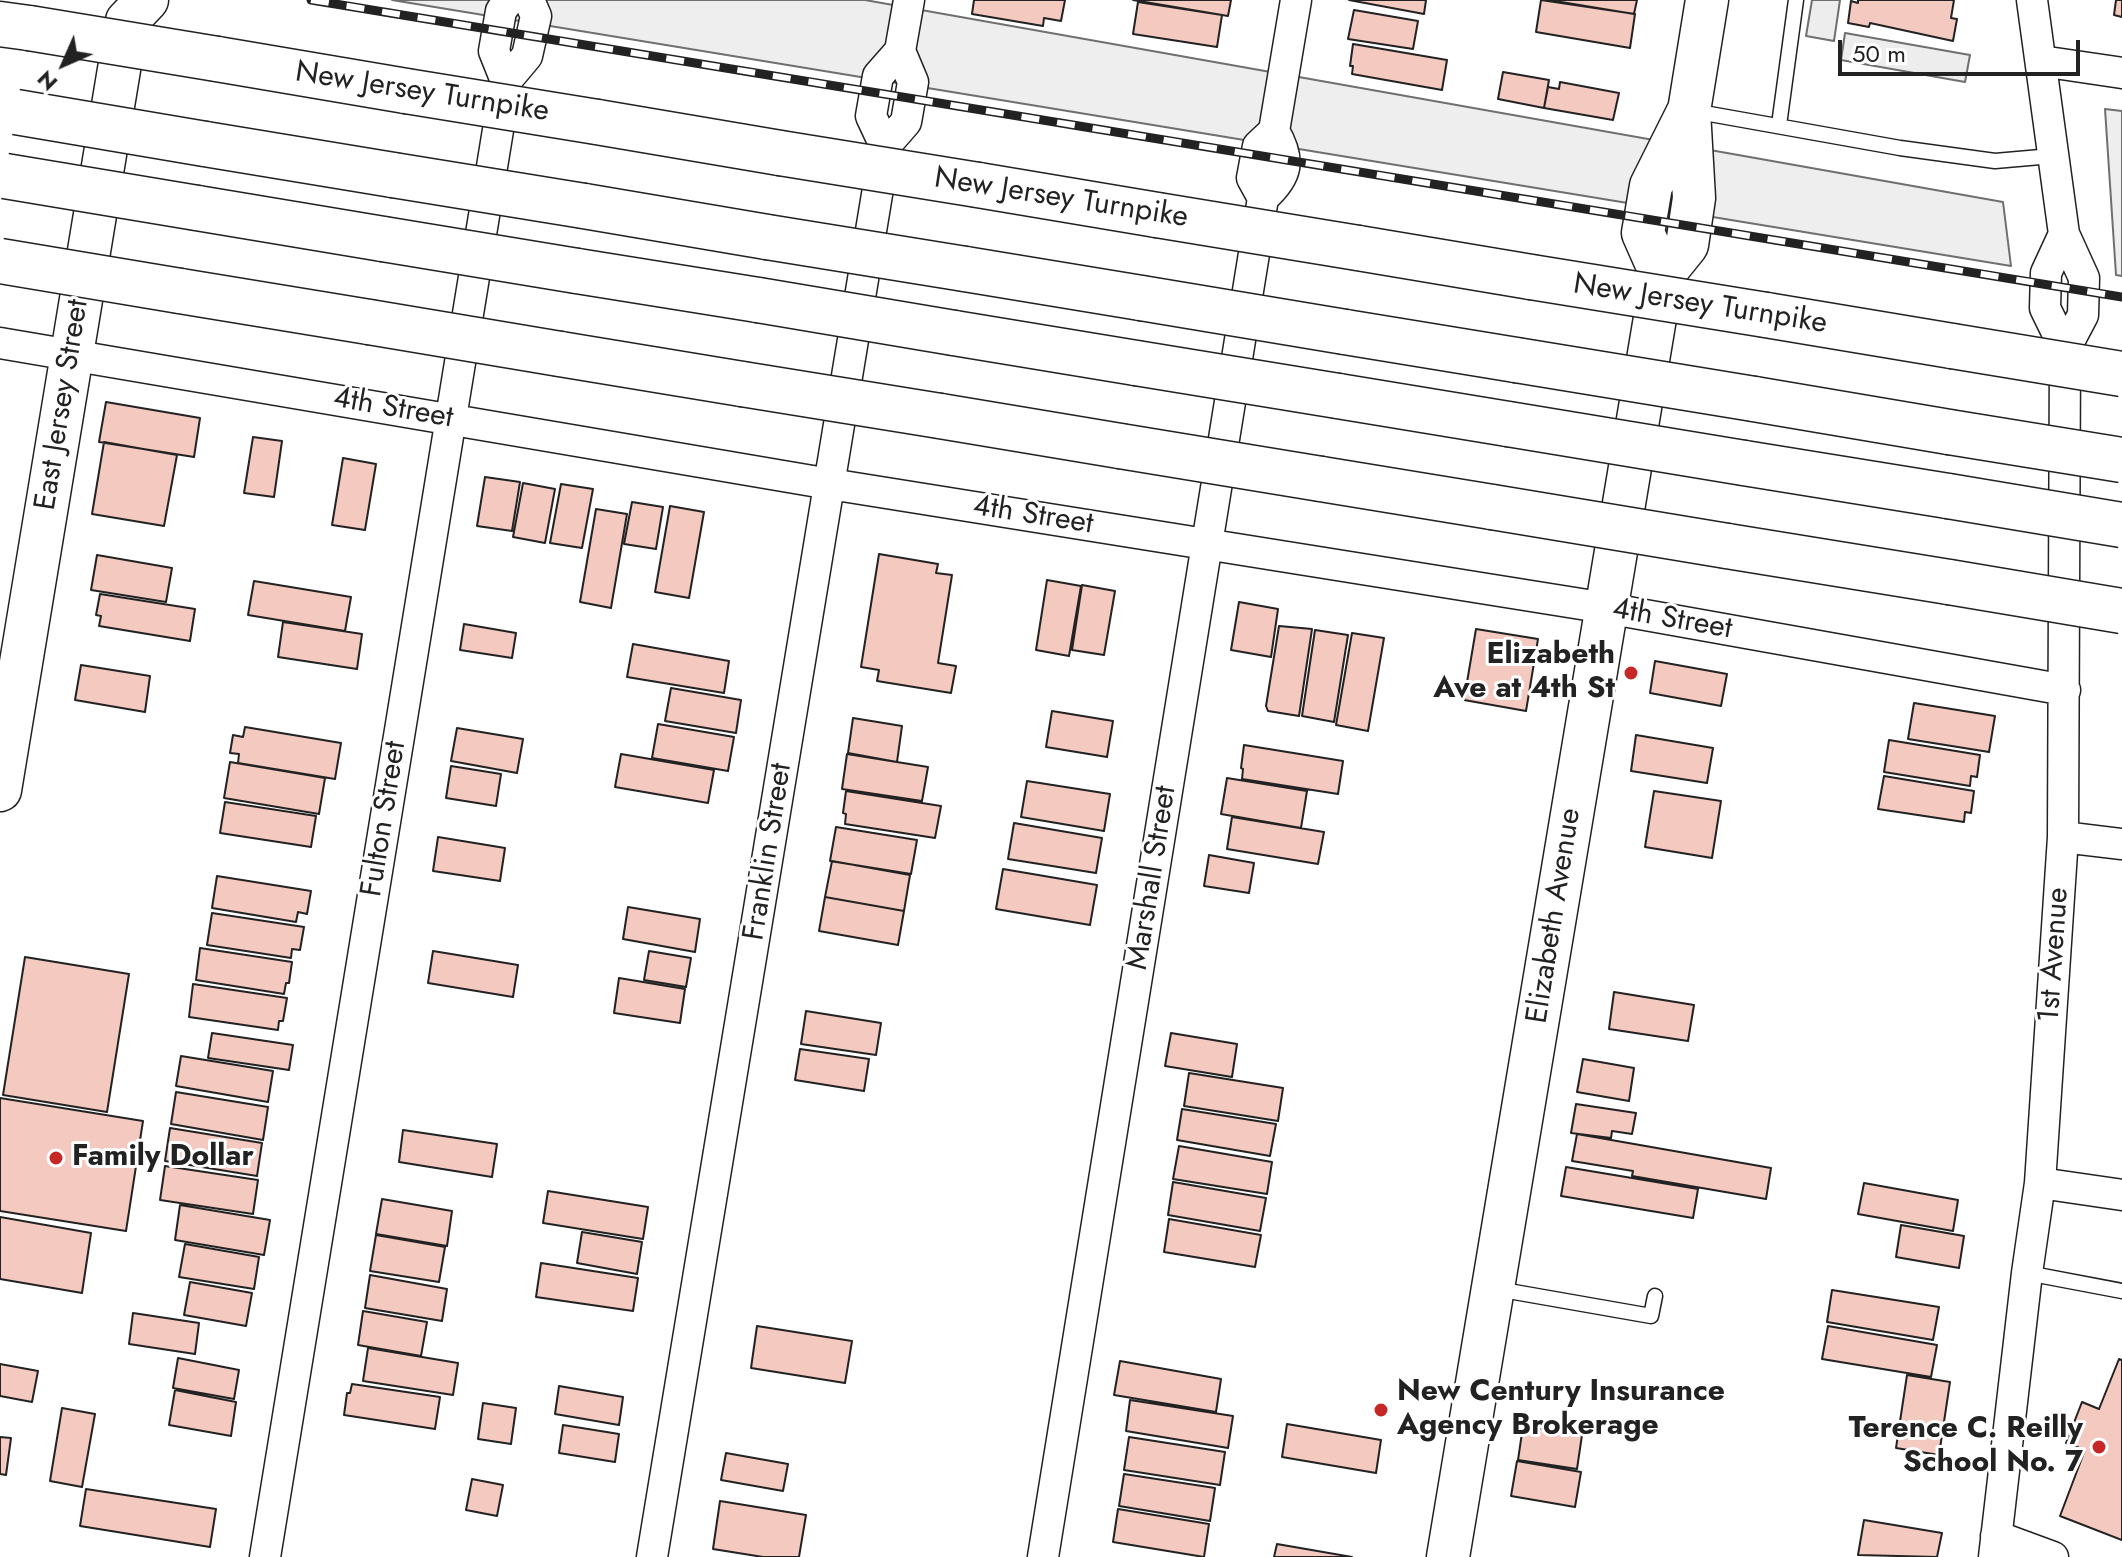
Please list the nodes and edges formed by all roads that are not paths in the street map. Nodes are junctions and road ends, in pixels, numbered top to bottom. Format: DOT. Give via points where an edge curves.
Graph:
graph roads {
  1 [pos="509,0"];
  2 [pos="529,0"];
  3 [pos="909,0"];
  4 [pos="1296,0"];
  5 [pos="1707,0"];
  6 [pos="1796,0"];
  7 [pos="2032,0"];
  8 [pos="130,7"];
  9 [pos="15,26"];
  10 [pos="2041,61"];
  11 [pos="2122,73"];
  12 [pos="506,81"];
  13 [pos="8,111"];
  14 [pos="1689,111"];
  15 [pos="1779,125"];
  16 [pos="2052,156"];
  17 [pos="3,176"];
  18 [pos="0,261"];
  19 [pos="0,343"];
  20 [pos="71,355"];
  21 [pos="2122,374"];
  22 [pos="450,419"];
  23 [pos="2122,460"];
  24 [pos="830,484"];
  25 [pos="2122,525"];
  26 [pos="1207,544"];
  27 [pos="1606,608"];
  28 [pos="2122,611"];
  29 [pos="2065,690"];
  30 [pos="0,790"];
  31 [pos="2063,837"];
  32 [pos="2122,844"];
  33 [pos="2040,1183"];
  34 [pos="2122,1195"];
  35 [pos="2027,1273"];
  36 [pos="1493,1288"];
  37 [pos="2122,1291"];
  38 [pos="1655,1296"];
  39 [pos="1995,1547"];
  40 [pos="265,1557"];
  41 [pos="652,1557"];
  42 [pos="1043,1557"];
  43 [pos="1448,1557"];
  44 [pos="2053,1557"];
  1 -- 12 [label="street, Fulton Street" via="501,11 494,51"];
  2 -- 12 [label="street, Fulton Street" via="536,16 527,56"];
  3 -- 24 [label="street, Franklin Street" via="900,51 878,76 871,116 885,146"];
  4 -- 26 [label="street, Marshall Street" via="1274,131 1258,146 1252,178 1263,198"];
  5 -- 14 [label="street, Elizabeth Avenue"];
  6 -- 15 [label="lane"];
  7 -- 10 [label="street, 1st Avenue"];
  8 -- 20 [label="street, East Jersey Street"];
  9 -- 21 [label="highway, New Jersey Turnpike, bridge"];
  10 -- 11 [label="street"];
  10 -- 16 [label="street, 1st Avenue"];
  12 -- 22 [label="street, Fulton Street"];
  13 -- 23 [label="highway, bridge"];
  14 -- 15 [label="lane"];
  14 -- 27 [label="street, Elizabeth Avenue" via="1651,186 1643,233 1662,276"];
  15 -- 16 [label="lane" via="1995,161"];
  16 -- 29 [label="street, 1st Avenue" via="2064,234 2046,273 2045,308 2065,349"];
  17 -- 25 [label="highway, bridge"];
  18 -- 28 [label="highway, bridge"];
  19 -- 20 [label="street, 4th Street"];
  20 -- 22 [label="street, 4th Street"];
  20 -- 30 [label="street, East Jersey Street"];
  22 -- 24 [label="street, 4th Street"];
  22 -- 40 [label="street, Fulton Street"];
  24 -- 26 [label="street, 4th Street"];
  24 -- 41 [label="street, Franklin Street"];
  26 -- 27 [label="street, 4th Street"];
  26 -- 42 [label="street, Marshall Street"];
  27 -- 29 [label="street, 4th Street"];
  27 -- 36 [label="street, Elizabeth Avenue"];
  29 -- 31 [label="street, 1st Avenue"];
  31 -- 32 [label="street"];
  31 -- 33 [label="street, 1st Avenue"];
  33 -- 34 [label="street"];
  33 -- 35 [label="street, 1st Avenue"];
  35 -- 37 [label="lane"];
  35 -- 39 [label="street, 1st Avenue"];
  36 -- 38 [label="lane" via="1651,1316"];
  36 -- 43 [label="street, Elizabeth Avenue"];
  39 -- 44 [label="street"];
}
